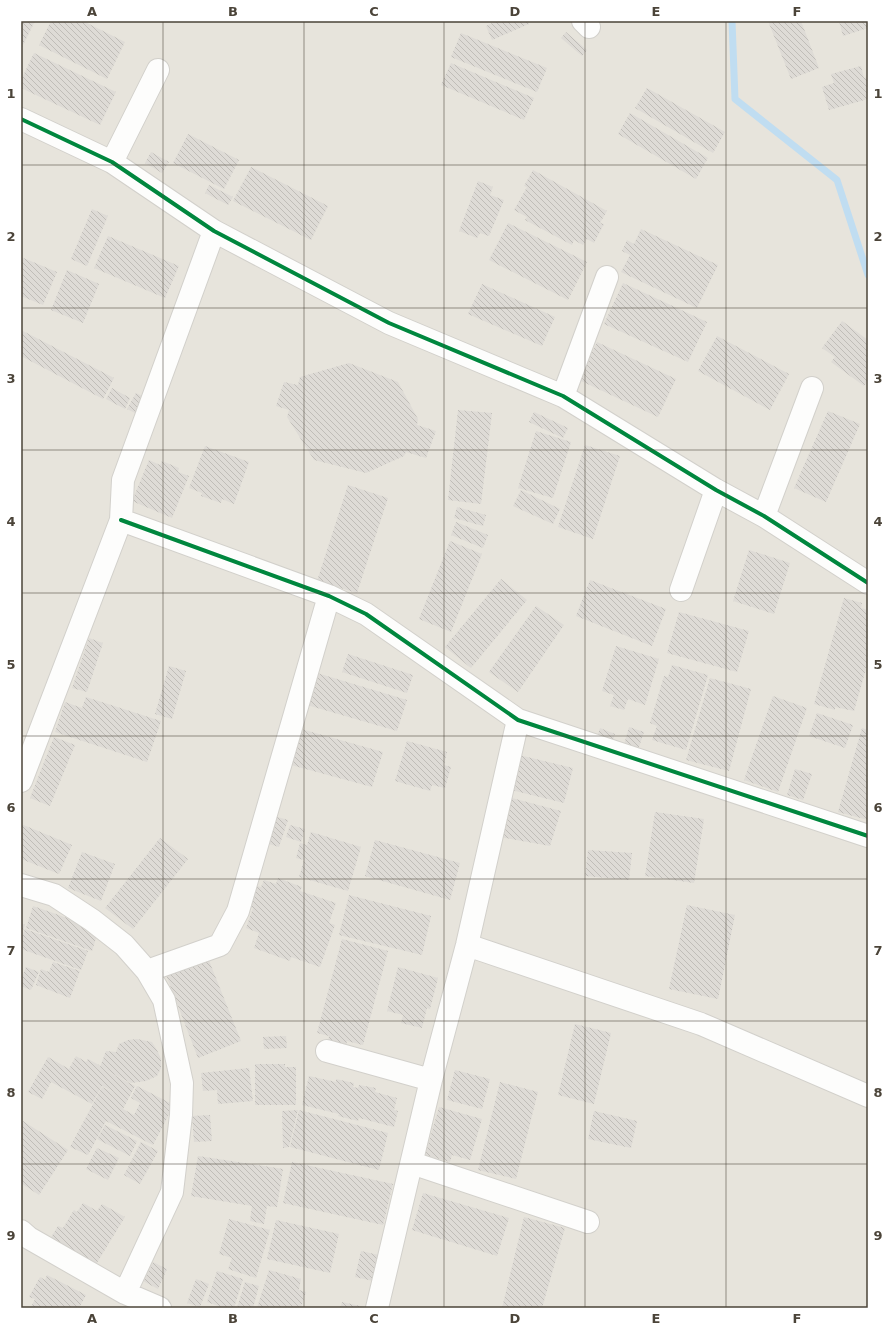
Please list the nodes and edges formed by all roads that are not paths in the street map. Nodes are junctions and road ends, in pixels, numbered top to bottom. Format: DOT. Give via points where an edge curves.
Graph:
graph roads {
  1 [pos="158,70"];
  2 [pos="21,119"];
  3 [pos="112,162"];
  4 [pos="214,231"];
  5 [pos="607,277"];
  6 [pos="812,388"];
  7 [pos="563,396"];
  8 [pos="716,490"];
  9 [pos="764,516"];
  10 [pos="121,520"];
  11 [pos="868,583"];
  12 [pos="681,590"];
  13 [pos="328,596"];
  14 [pos="518,720"];
  15 [pos="21,781"];
  16 [pos="868,836"];
  17 [pos="21,886"];
  18 [pos="467,945"];
  19 [pos="147,971"];
  20 [pos="327,1051"];
  21 [pos="431,1080"];
  22 [pos="868,1096"];
  23 [pos="412,1164"];
  24 [pos="588,1222"];
  25 [pos="24,1242"];
  26 [pos="125,1293"];
  27 [pos="160,1308"];
  28 [pos="377,1308"];
  1 -- 3 [label="street"];
  2 -- 3 [label="street"];
  3 -- 4 [label="street"];
  4 -- 7 [label="street" via="389,323"];
  4 -- 10 [label="street" via="124,480"];
  5 -- 7 [label="street"];
  6 -- 9 [label="street"];
  7 -- 8 [label="street"];
  8 -- 9 [label="street"];
  8 -- 12 [label="street"];
  9 -- 11 [label="street"];
  10 -- 13 [label="street"];
  10 -- 15 [label="street"];
  13 -- 14 [label="street" via="366,614"];
  13 -- 19 [label="street" via="238,911 220,945"];
  14 -- 16 [label="street"];
  14 -- 18 [label="street"];
  17 -- 19 [label="street" via="54,895 92,920 124,945"];
  18 -- 21 [label="street"];
  18 -- 22 [label="street" via="701,1024"];
  19 -- 26 [label="street" via="164,1000 182,1083 181,1115 172,1192"];
  20 -- 21 [label="street"];
  21 -- 23 [label="street"];
  23 -- 24 [label="street"];
  23 -- 28 [label="street"];
  25 -- 26 [label="street"];
  26 -- 27 [label="street"];
}
